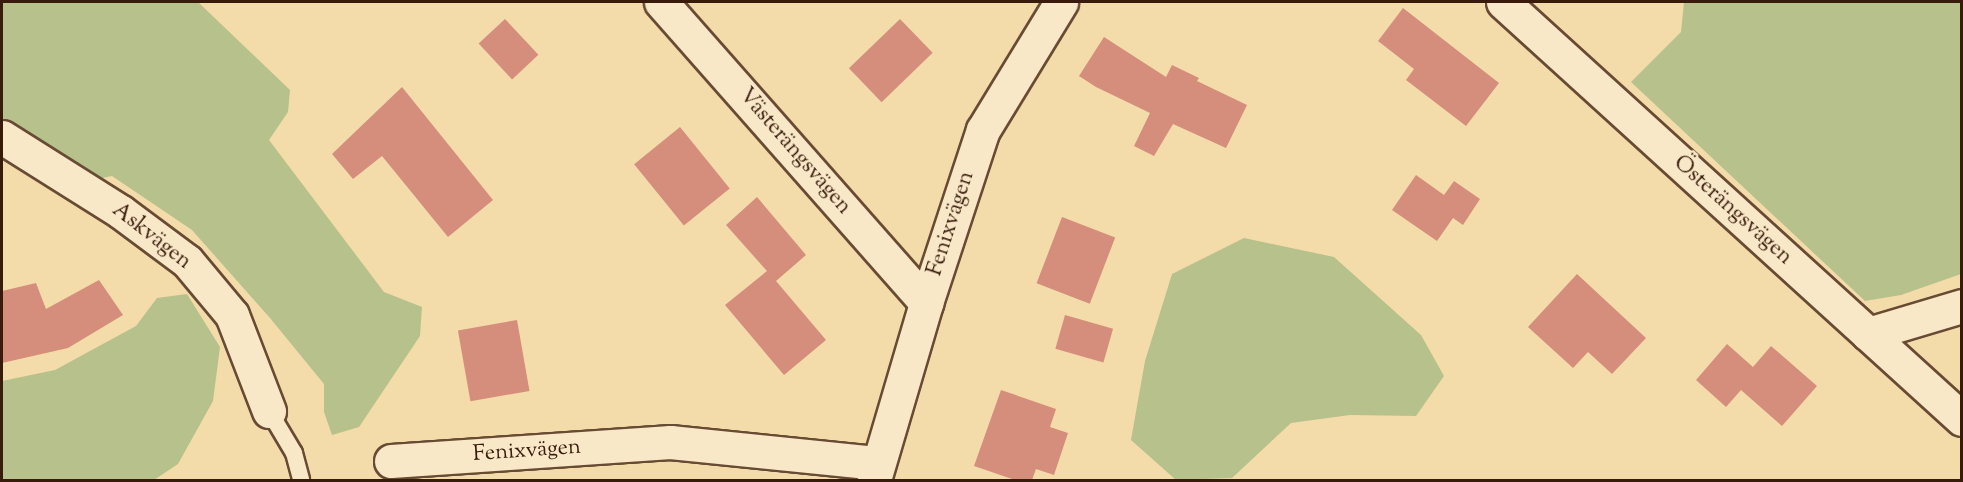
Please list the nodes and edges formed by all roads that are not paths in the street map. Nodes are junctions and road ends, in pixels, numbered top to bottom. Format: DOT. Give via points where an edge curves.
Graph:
graph roads {
  1 [pos="661,2"];
  2 [pos="1061,2"];
  3 [pos="1503,2"];
  4 [pos="2,138"];
  5 [pos="926,303"];
  6 [pos="1962,306"];
  7 [pos="1868,334"];
  8 [pos="269,411"];
  9 [pos="1962,419"];
  10 [pos="391,461"];
  11 [pos="876,472"];
  12 [pos="301,480"];
  1 -- 5 [label="street, Västerängsvägen"];
  2 -- 5 [label="street, Fenixvägen" via="983,130"];
  3 -- 7 [label="street, Österängsvägen"];
  4 -- 8 [label="street, Askvägen" via="121,212 188,261 232,315"];
  5 -- 11 [label="street, Fenixvägen"];
  6 -- 7 [label="street"];
  7 -- 9 [label="street, Österängsvägen"];
  8 -- 12 [label="lane" via="294,453"];
  10 -- 11 [label="street, Fenixvägen" via="670,442"];
}
